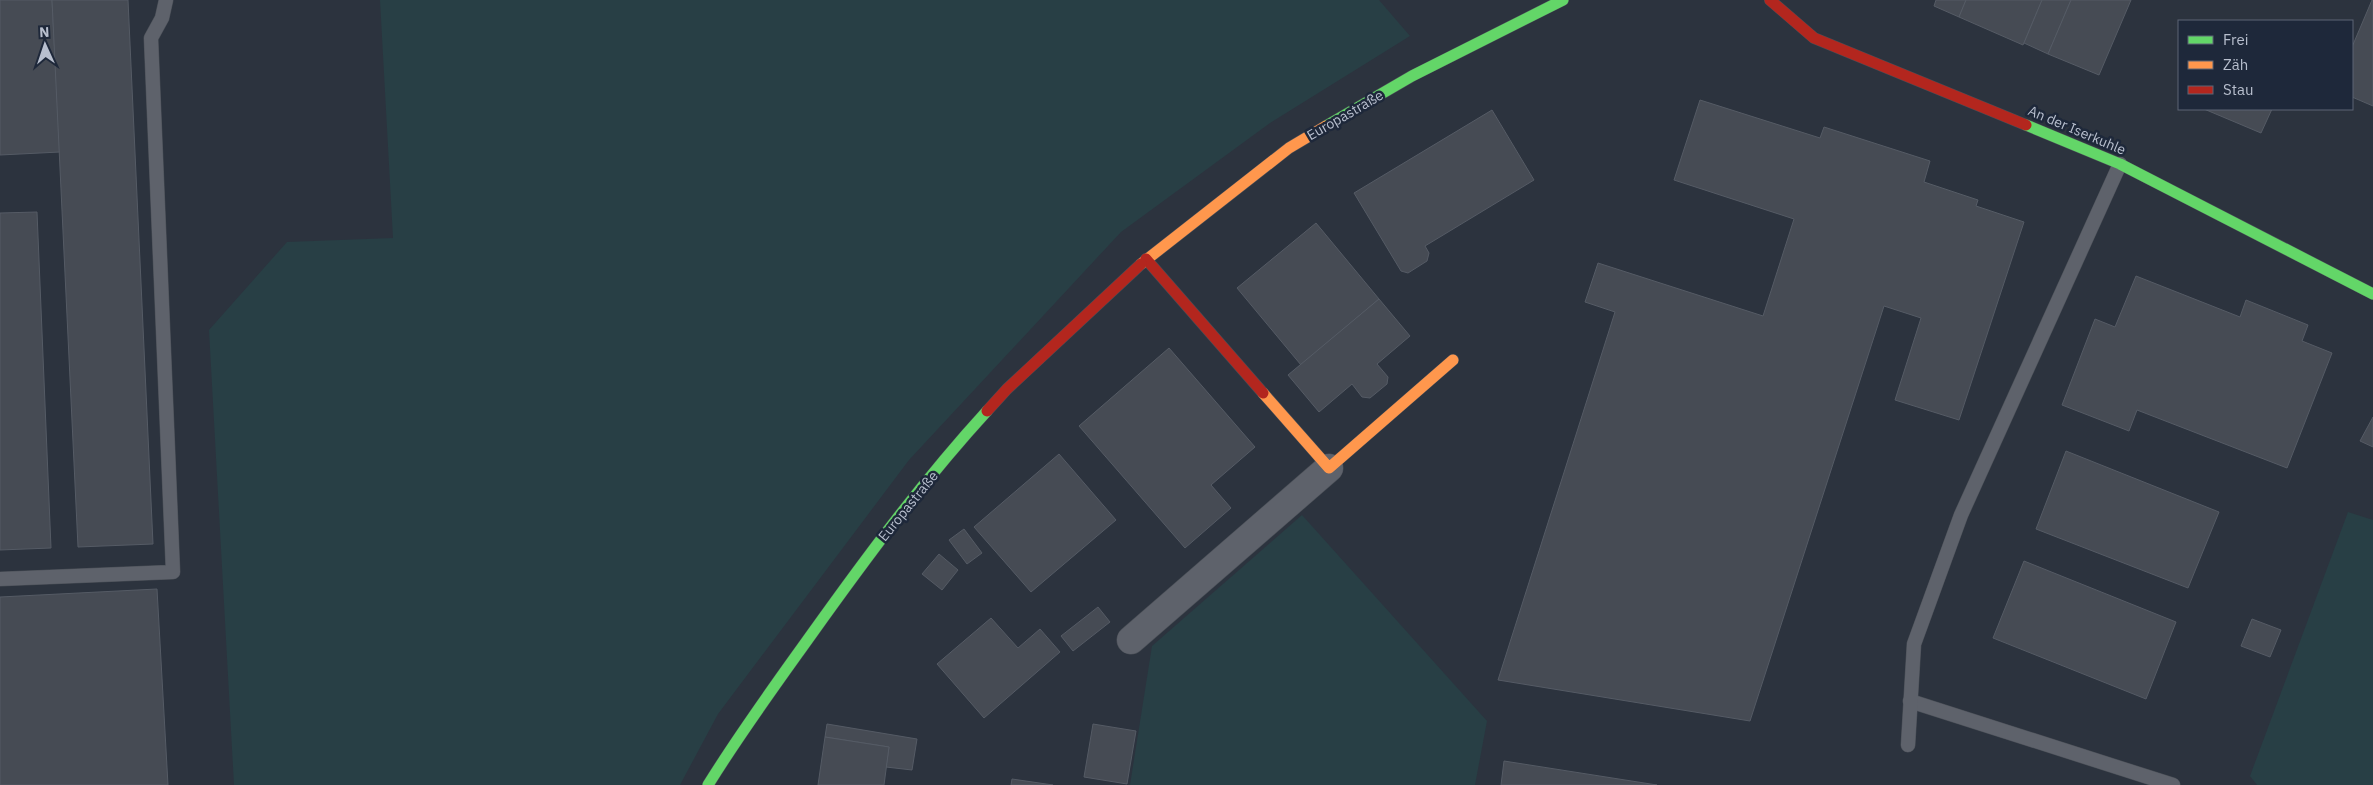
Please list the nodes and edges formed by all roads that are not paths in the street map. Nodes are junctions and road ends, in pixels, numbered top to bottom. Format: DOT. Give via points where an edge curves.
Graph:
graph roads {
  1 [pos="166,0"];
  2 [pos="1563,0"];
  3 [pos="1770,0"];
  4 [pos="2120,164"];
  5 [pos="1146,259"];
  6 [pos="2373,294"];
  7 [pos="1453,360"];
  8 [pos="1329,468"];
  9 [pos="0,579"];
  10 [pos="1131,640"];
  11 [pos="1910,702"];
  12 [pos="1908,746"];
  13 [pos="708,785"];
  14 [pos="2173,785"];
  1 -- 9 [label="lane" via="162,18 151,38 173,572"];
  2 -- 5 [label="street, Europastraße" via="1412,76 1289,148"];
  3 -- 4 [label="street, An der Iserkuhle" via="1814,38"];
  4 -- 6 [label="street, An der Iserkuhle"];
  4 -- 11 [label="lane" via="1961,514 1914,644"];
  5 -- 8 [label="street"];
  5 -- 13 [label="street, Europastraße" via="1007,389 960,442 853,576 738,737"];
  7 -- 8 [label="street"];
  8 -- 10 [label="street"];
  11 -- 12 [label="lane"];
  11 -- 14 [label="lane"];
}
